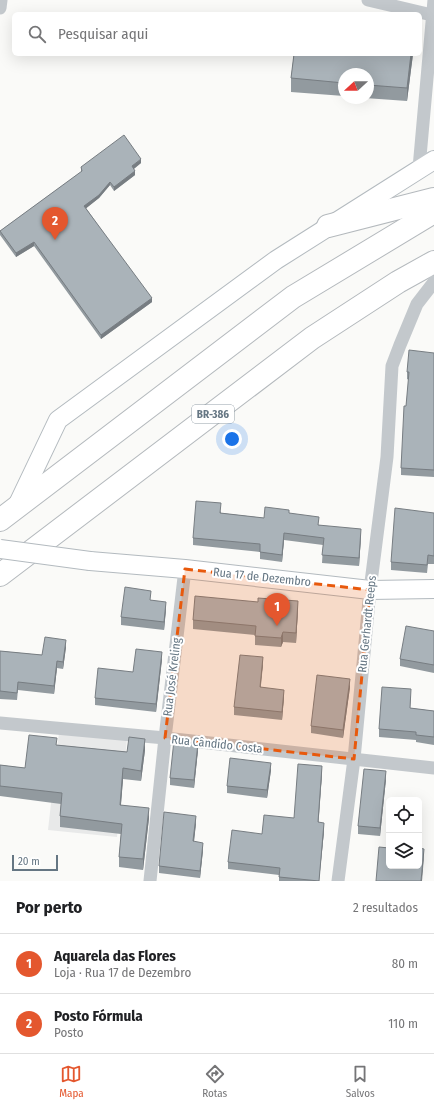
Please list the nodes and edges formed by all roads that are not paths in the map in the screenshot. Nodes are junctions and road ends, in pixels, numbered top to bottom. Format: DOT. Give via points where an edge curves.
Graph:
graph roads {
  1 [pos="1,0"];
  2 [pos="368,0"];
  3 [pos="434,0"];
  4 [pos="0,8"];
  5 [pos="419,12"];
  6 [pos="422,13"];
  7 [pos="432,15"];
  8 [pos="427,164"];
  9 [pos="434,199"];
  10 [pos="434,212"];
  11 [pos="328,226"];
  12 [pos="434,262"];
  13 [pos="434,282"];
  14 [pos="8,514"];
  15 [pos="0,550"];
  16 [pos="185,569"];
  17 [pos="0,575"];
  18 [pos="434,588"];
  19 [pos="370,590"];
  20 [pos="0,723"];
  21 [pos="165,738"];
  22 [pos="354,759"];
  23 [pos="434,768"];
  24 [pos="150,881"];
  25 [pos="338,881"];
  1 -- 4 [label="street"];
  2 -- 5 [label="street"];
  3 -- 7 [label="street"];
  6 -- 7 [label="street"];
  7 -- 8 [label="street"];
  8 -- 11 [label="main road"];
  9 -- 11 [label="highway"];
  10 -- 14 [label="highway" via="293,296"];
  11 -- 14 [label="main road" via="276,260 58,420"];
  12 -- 17 [label="highway, BR-386" via="398,282 312,338"];
  13 -- 19 [label="street, Rua Gerhardt Reeps" via="417,304 392,366 387,457"];
  15 -- 16 [label="main road, Rua 17 de Dezembro, bridge"];
  16 -- 19 [label="main road, Rua 17 de Dezembro"];
  16 -- 21 [label="street, Rua José Kreling"];
  18 -- 19 [label="main road, Rua 17 de Dezembro"];
  19 -- 22 [label="street, Rua Gerhardt Reeps"];
  20 -- 21 [label="street, Rua Cândido Costa"];
  21 -- 22 [label="street, Rua Cândido Costa"];
  21 -- 24 [label="street, Rua José Kreling"];
  22 -- 23 [label="street, Rua Cândido Costa"];
  22 -- 25 [label="street, Rua Gerhardt Reeps"];
}
